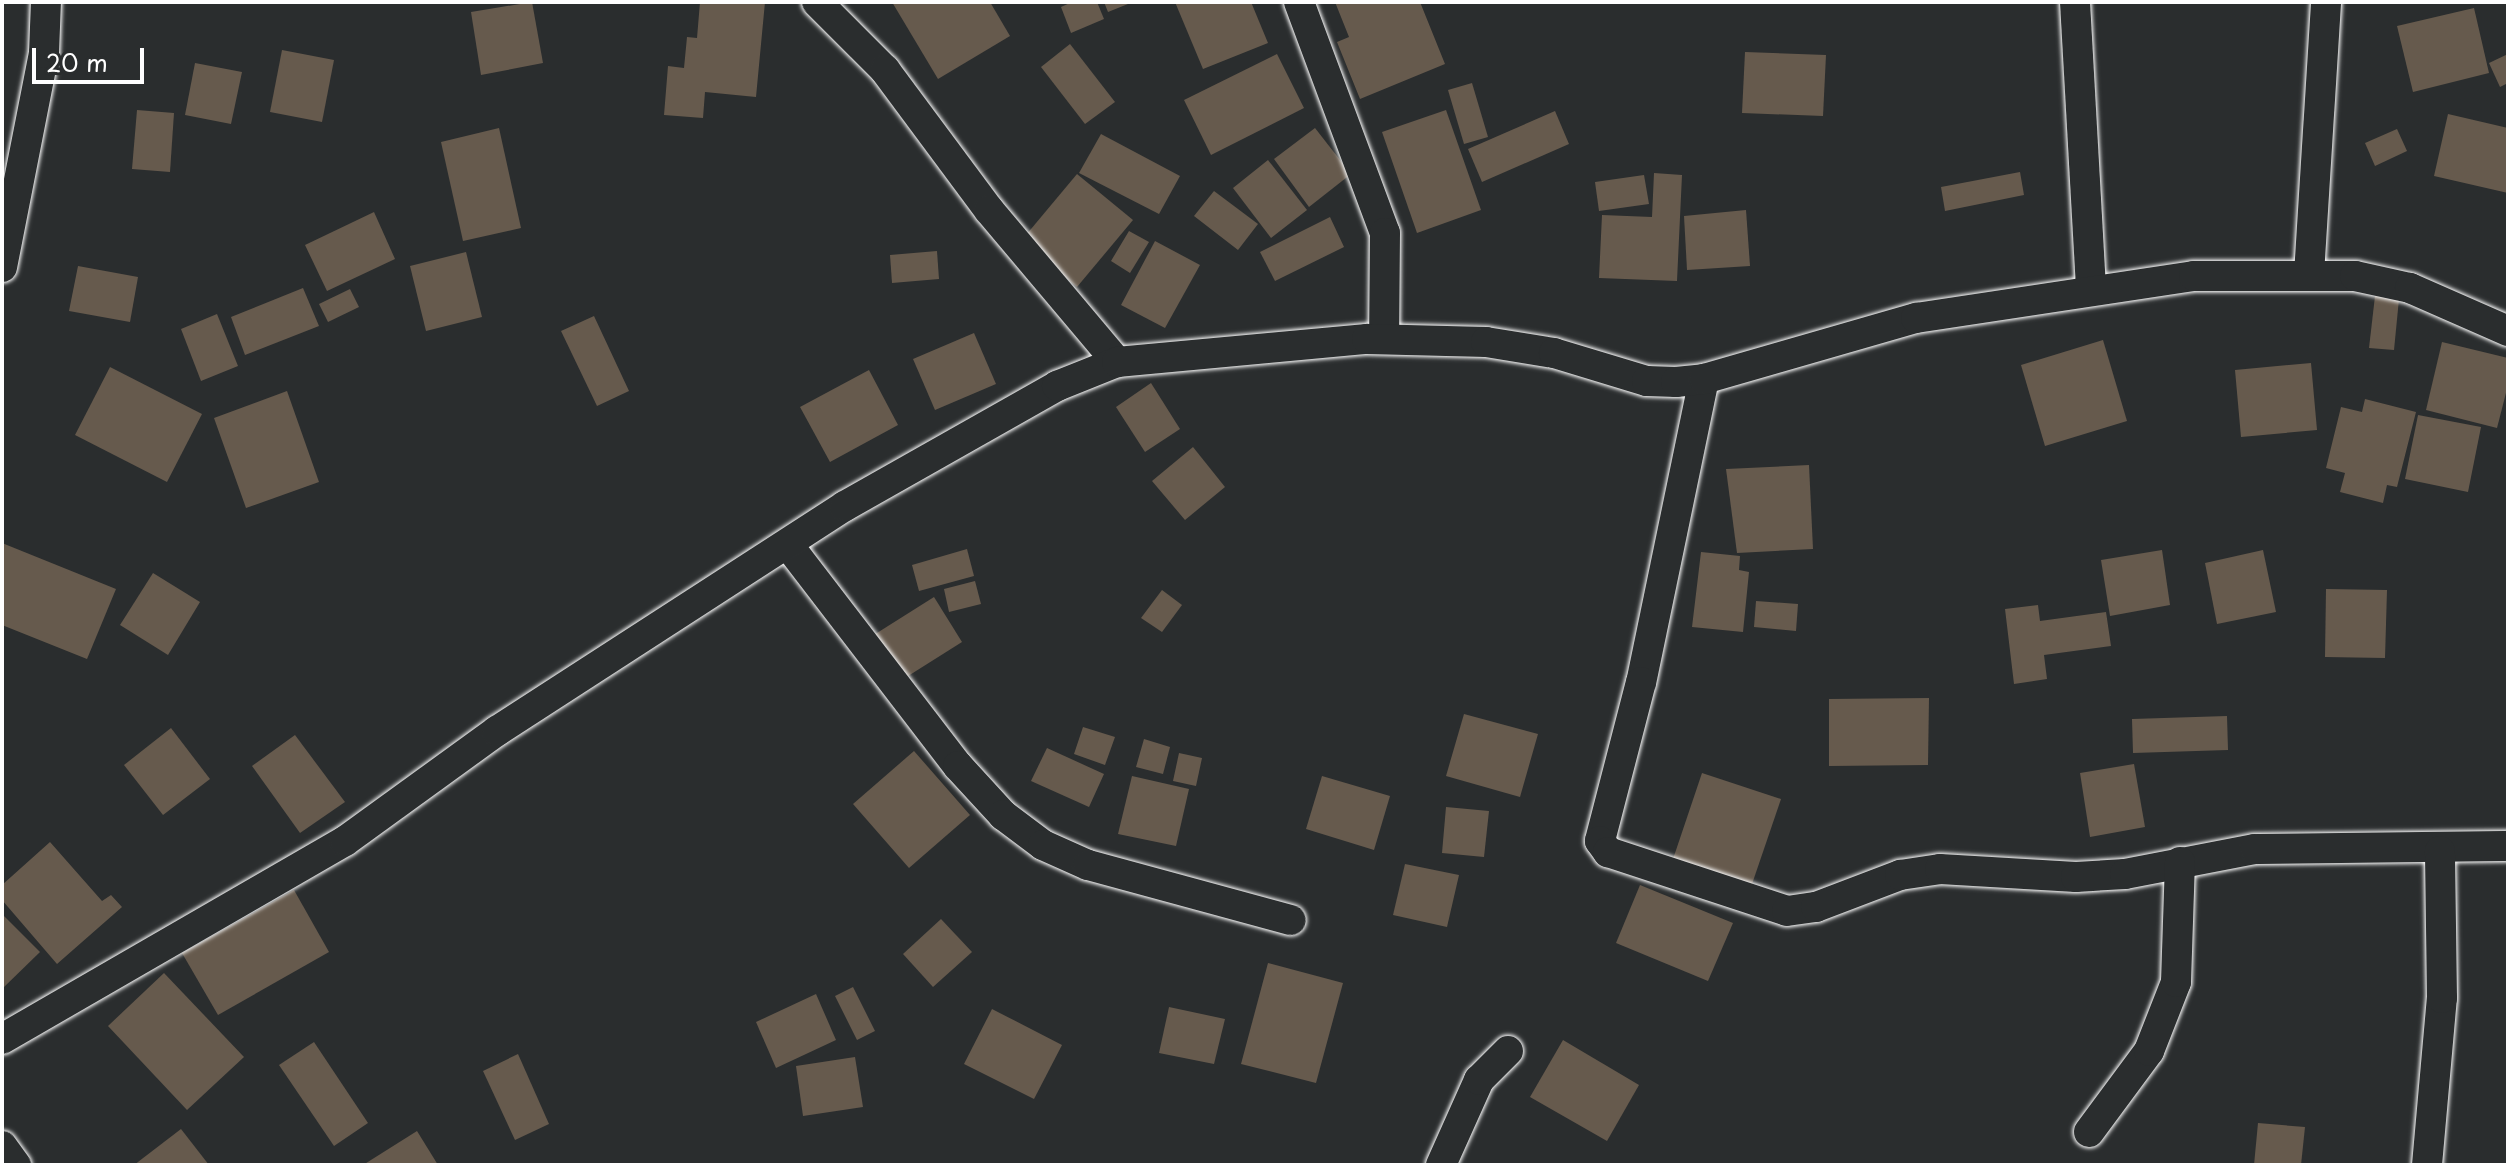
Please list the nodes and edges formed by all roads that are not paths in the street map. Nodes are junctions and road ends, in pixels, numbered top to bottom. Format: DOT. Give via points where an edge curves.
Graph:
graph roads {
  1 [pos="46,2"];
  2 [pos="817,2"];
  3 [pos="1299,2"];
  4 [pos="2075,2"];
  5 [pos="2326,2"];
  6 [pos="2,267"];
  7 [pos="2309,274"];
  8 [pos="2091,288"];
  9 [pos="2508,331"];
  10 [pos="1384,339"];
  11 [pos="1117,362"];
  12 [pos="1704,379"];
  13 [pos="789,546"];
  14 [pos="2508,846"];
  15 [pos="2440,851"];
  16 [pos="2180,862"];
  17 [pos="1291,920"];
  18 [pos="2,1039"];
  19 [pos="1508,1051"];
  20 [pos="2089,1132"];
  21 [pos="2,1146"];
  22 [pos="16,1165"];
  23 [pos="1441,1165"];
  24 [pos="2427,1165"];
  1 -- 6 [label="street" via="44,53"];
  2 -- 11 [label="street" via="885,70 989,210"];
  3 -- 10 [label="street" via="1385,233"];
  4 -- 8 [label="street"];
  5 -- 7 [label="street"];
  7 -- 8 [label="street" via="2194,276"];
  7 -- 9 [label="street" via="2355,276 2410,288"];
  8 -- 12 [label="street" via="1916,318"];
  10 -- 11 [label="street"];
  10 -- 12 [label="street" via="1519,345 1647,381"];
  11 -- 13 [label="street" via="1057,386 909,468"];
  12 -- 16 [label="street" via="1641,682 1600,841 1608,852 1787,911 1816,907 1900,875 1940,869 2076,877 2125,874"];
  13 -- 17 [label="street" via="958,766 1003,815 1043,845 1088,865"];
  13 -- 18 [label="street" via="535,705 345,841"];
  14 -- 15 [label="street"];
  15 -- 16 [label="street" via="2255,849"];
  15 -- 24 [label="street" via="2442,998"];
  16 -- 20 [label="street" via="2176,982 2149,1051"];
  19 -- 23 [label="street" via="1479,1080"];
  21 -- 22 [label="street"];
}
